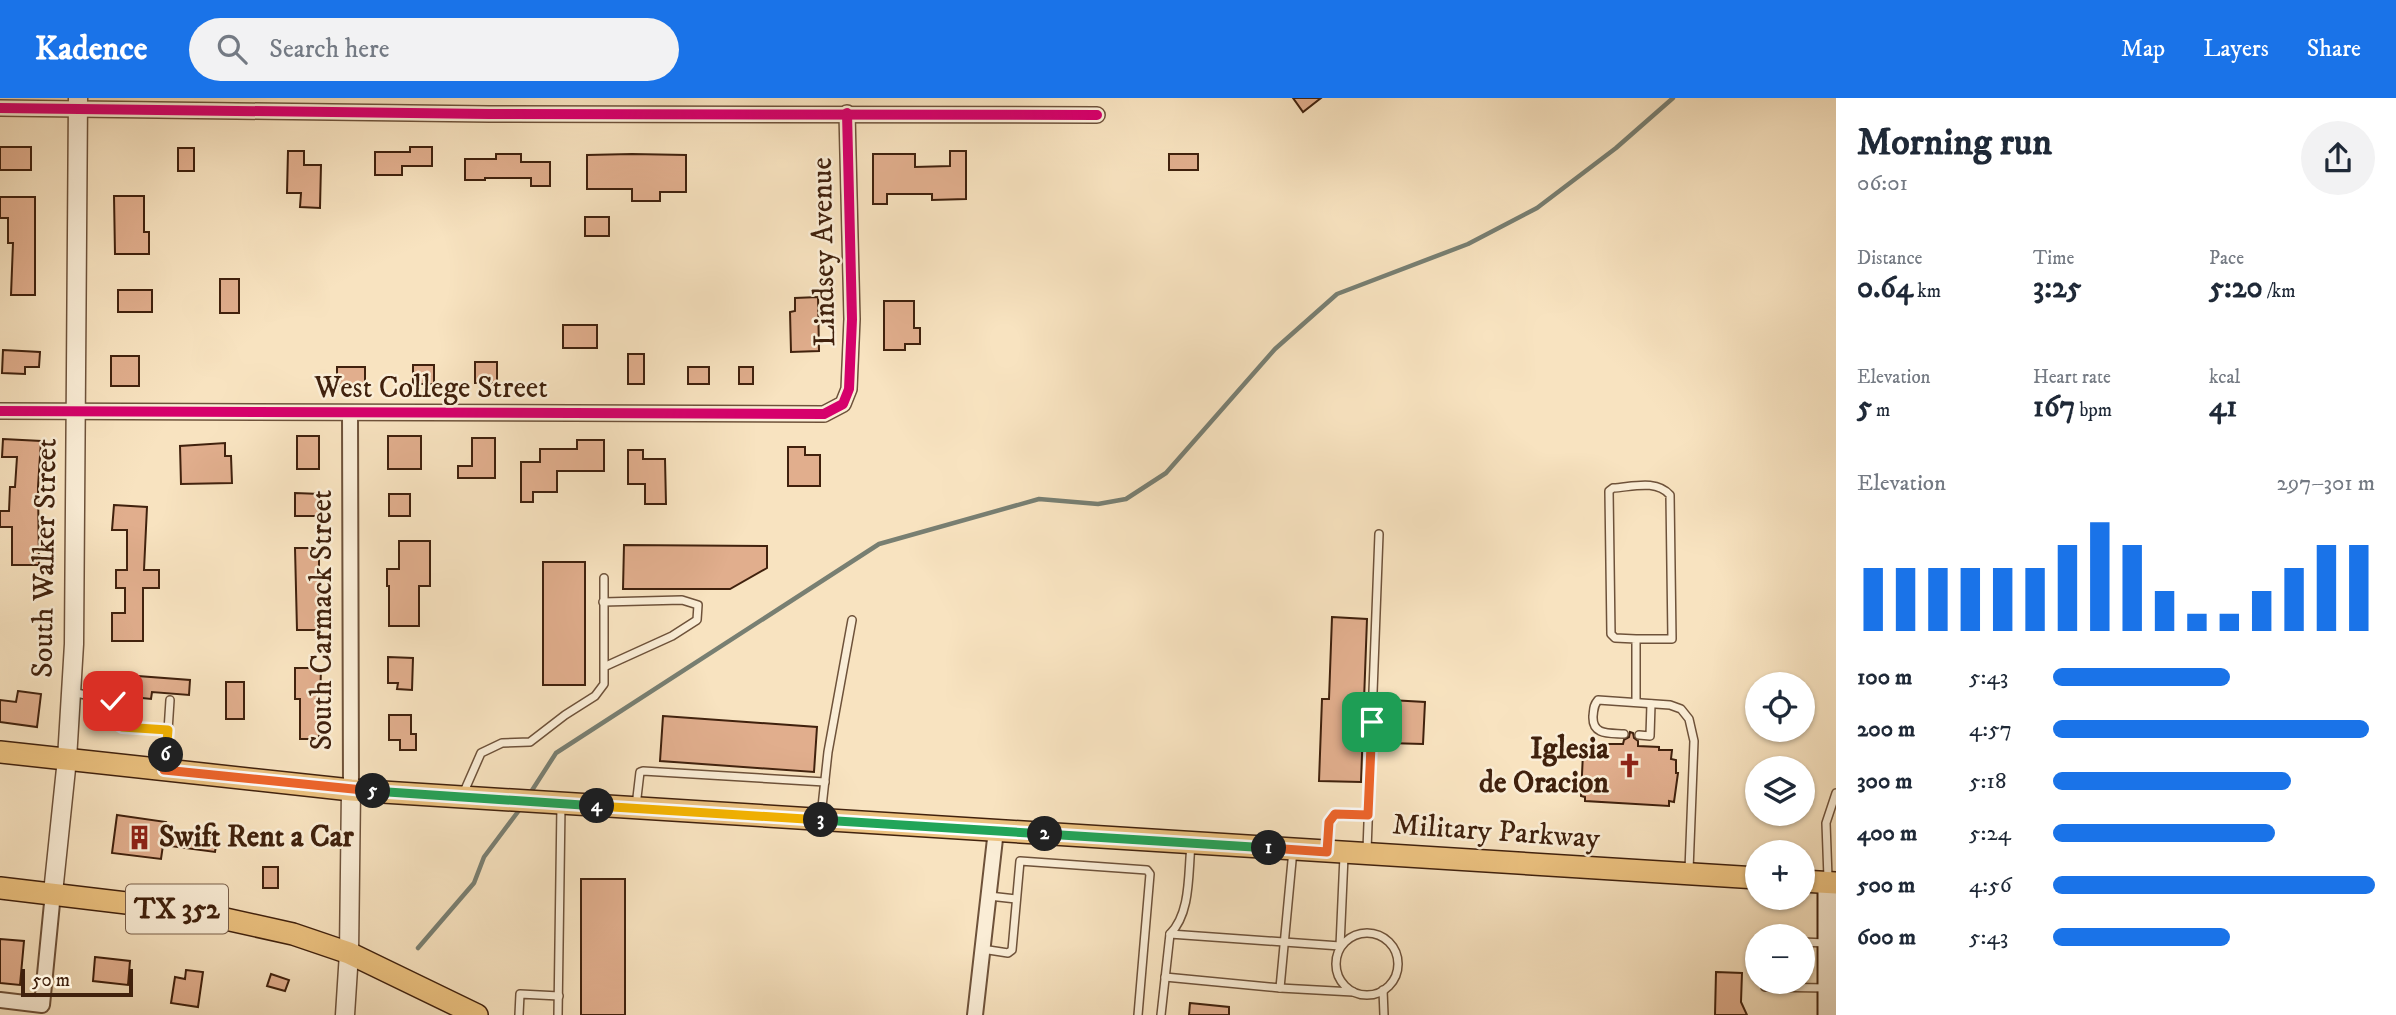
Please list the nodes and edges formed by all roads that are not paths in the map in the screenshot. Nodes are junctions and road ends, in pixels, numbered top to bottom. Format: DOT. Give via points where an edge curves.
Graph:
graph roads {
  1 [pos="78,103"];
  2 [pos="0,108"];
  3 [pos="847,113"];
  4 [pos="1097,115"];
  5 [pos="849,390"];
  6 [pos="0,411"];
  7 [pos="76,412"];
  8 [pos="350,413"];
  9 [pos="1379,534"];
  10 [pos="604,578"];
  11 [pos="603,602"];
  12 [pos="852,620"];
  13 [pos="1636,639"];
  14 [pos="606,666"];
  15 [pos="71,692"];
  16 [pos="170,700"];
  17 [pos="1636,702"];
  18 [pos="1651,704"];
  19 [pos="168,730"];
  20 [pos="1624,734"];
  21 [pos="1639,735"];
  22 [pos="0,752"];
  23 [pos="67,759"];
  24 [pos="164,770"];
  25 [pos="825,782"];
  26 [pos="351,790"];
  27 [pos="1836,793"];
  28 [pos="461,797"];
  29 [pos="553,804"];
  30 [pos="636,809"];
  31 [pos="1368,815"];
  32 [pos="821,820"];
  33 [pos="996,830"];
  34 [pos="1191,843"];
  35 [pos="1293,849"];
  36 [pos="1335,852"];
  37 [pos="1367,854"];
  38 [pos="1689,874"];
  39 [pos="1745,877"];
  40 [pos="1832,883"];
  41 [pos="0,888"];
  42 [pos="53,893"];
  43 [pos="988,896"];
  44 [pos="1016,899"];
  45 [pos="1170,934"];
  46 [pos="1815,942"];
  47 [pos="1285,943"];
  48 [pos="1828,943"];
  49 [pos="1340,946"];
  50 [pos="982,949"];
  51 [pos="349,953"];
  52 [pos="1832,964"];
  53 [pos="1165,977"];
  54 [pos="1280,988"];
  55 [pos="1815,988"];
  56 [pos="1828,988"];
  57 [pos="1383,990"];
  58 [pos="1354,992"];
  59 [pos="559,996"];
  60 [pos="0,1000"];
  61 [pos="345,1015"];
  62 [pos="477,1015"];
  63 [pos="519,1015"];
  64 [pos="558,1015"];
  65 [pos="975,1015"];
  66 [pos="1138,1015"];
  67 [pos="1161,1015"];
  68 [pos="1384,1015"];
  69 [pos="1828,1015"];
  1 -- 2 [label="street"];
  1 -- 3 [label="street" via="489,114"];
  1 -- 7 [label="street, South Walker Street"];
  3 -- 4 [label="street"];
  3 -- 5 [label="street, Lindsey Avenue" via="852,319"];
  5 -- 8 [label="street, West College Street" via="843,404 824,414"];
  6 -- 7 [label="street, West College Street"];
  7 -- 8 [label="street, West College Street"];
  7 -- 15 [label="street, South Walker Street"];
  8 -- 26 [label="street, South Carmack Street"];
  9 -- 31 [label="lane"];
  10 -- 11 [label="lane"];
  11 -- 14 [label="lane"];
  11 -- 14 [label="lane" via="682,600 698,605 697,620"];
  12 -- 25 [label="lane"];
  13 -- 13 [label="lane" via="1672,639 1670,495 1657,485 1613,488 1607,500 1611,634"];
  13 -- 17 [label="lane"];
  14 -- 28 [label="lane" via="604,684 595,696 530,742 502,743 481,753"];
  15 -- 19 [label="lane" via="113,701 116,723 122,727"];
  15 -- 23 [label="street, South Walker Street"];
  16 -- 19 [label="lane"];
  17 -- 18 [label="lane"];
  17 -- 20 [label="lane" via="1598,700 1594,705 1595,728"];
  18 -- 21 [label="lane" via="1650,736"];
  18 -- 38 [label="lane" via="1681,709 1689,719 1694,741"];
  19 -- 24 [label="lane"];
  22 -- 23 [label="main road, Military Parkway"];
  23 -- 24 [label="main road, Military Parkway"];
  23 -- 42 [label="street, South Walker Street"];
  24 -- 26 [label="main road, Military Parkway"];
  25 -- 30 [label="lane" via="643,771 639,772"];
  25 -- 32 [label="lane"];
  26 -- 28 [label="main road, Military Parkway"];
  26 -- 51 [label="street, South Carmack Street"];
  27 -- 40 [label="lane" via="1826,823"];
  28 -- 29 [label="main road, Military Parkway"];
  29 -- 30 [label="main road, Military Parkway"];
  29 -- 59 [label="lane"];
  30 -- 32 [label="main road, Military Parkway"];
  31 -- 36 [label="lane" via="1335,814 1329,822"];
  31 -- 37 [label="lane"];
  32 -- 33 [label="main road, Military Parkway"];
  33 -- 34 [label="main road, Military Parkway"];
  33 -- 43 [label="street"];
  34 -- 35 [label="main road, Military Parkway"];
  34 -- 45 [label="lane" via="1185,905"];
  35 -- 36 [label="main road, Military Parkway"];
  35 -- 47 [label="lane"];
  36 -- 37 [label="main road, Military Parkway"];
  36 -- 49 [label="lane"];
  37 -- 38 [label="main road, Military Parkway"];
  38 -- 39 [label="main road, Military Parkway"];
  40 -- 48 [label="main road"];
  41 -- 42 [label="main road, TX 352"];
  42 -- 51 [label="main road, TX 352" via="185,910 293,934"];
  42 -- 60 [label="street" via="42,1005"];
  43 -- 44 [label="lane"];
  43 -- 50 [label="street"];
  44 -- 50 [label="lane" via="1012,950"];
  44 -- 66 [label="lane" via="1022,860 1150,871"];
  45 -- 47 [label="lane"];
  45 -- 53 [label="lane"];
  46 -- 48 [label="lane"];
  47 -- 49 [label="lane"];
  47 -- 54 [label="lane"];
  48 -- 52 [label="main road"];
  49 -- 57 [label="lane" via="1368,932 1388,940 1398,967"];
  49 -- 58 [label="lane" via="1335,967 1338,978"];
  50 -- 65 [label="street"];
  51 -- 61 [label="street, South Carmack Street"];
  51 -- 62 [label="main road, TX 352"];
  52 -- 56 [label="main road"];
  53 -- 54 [label="lane"];
  53 -- 67 [label="lane"];
  54 -- 58 [label="lane"];
  55 -- 56 [label="lane"];
  56 -- 69 [label="main road"];
  57 -- 58 [label="lane" via="1364,995"];
  57 -- 68 [label="lane"];
  59 -- 63 [label="lane" via="520,994"];
  59 -- 64 [label="lane"];
}
